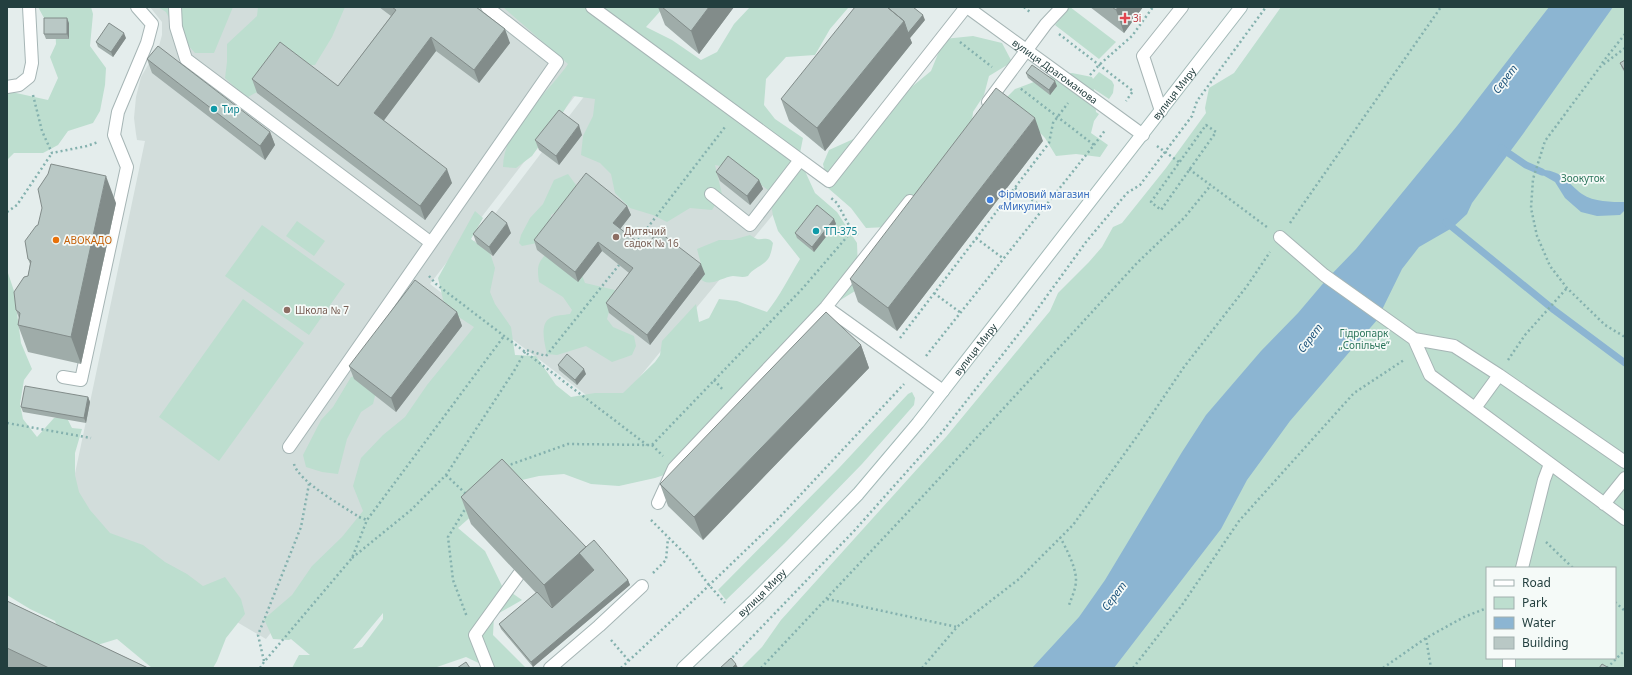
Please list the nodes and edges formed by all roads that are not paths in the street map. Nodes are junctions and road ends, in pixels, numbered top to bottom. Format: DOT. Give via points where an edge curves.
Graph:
graph roads {
  1 [pos="29,7"];
  2 [pos="137,7"];
  3 [pos="175,7"];
  4 [pos="487,7"];
  5 [pos="592,7"];
  6 [pos="966,7"];
  7 [pos="1062,7"];
  8 [pos="1182,7"];
  9 [pos="1241,7"];
  10 [pos="1027,51"];
  11 [pos="16,88"];
  12 [pos="1161,111"];
  13 [pos="979,113"];
  14 [pos="1143,135"];
  15 [pos="800,160"];
  16 [pos="917,192"];
  17 [pos="711,194"];
  18 [pos="1280,237"];
  19 [pos="430,242"];
  20 [pos="826,307"];
  21 [pos="1414,339"];
  22 [pos="1499,374"];
  23 [pos="63,378"];
  24 [pos="943,391"];
  25 [pos="1475,408"];
  26 [pos="289,446"];
  27 [pos="1625,462"];
  28 [pos="1550,464"];
  29 [pos="1625,478"];
  30 [pos="658,503"];
  31 [pos="1604,504"];
  32 [pos="1625,519"];
  33 [pos="1522,567"];
  34 [pos="520,574"];
  35 [pos="642,586"];
  36 [pos="488,668"];
  37 [pos="550,668"];
  38 [pos="683,668"];
  1 -- 11 [label="street" via="32,63 29,77"];
  2 -- 23 [label="street" via="152,24 148,43 118,112 114,135 127,167 80,380"];
  3 -- 19 [label="street" via="176,27 186,59"];
  4 -- 19 [label="street" via="557,62"];
  5 -- 15 [label="street"];
  6 -- 10 [label="street, вулиця Драгоманова"];
  6 -- 15 [label="street" via="829,181"];
  7 -- 10 [label="street"];
  8 -- 12 [label="street" via="1143,56"];
  9 -- 12 [label="street, вулиця Миру"];
  10 -- 13 [label="street"];
  10 -- 14 [label="street, вулиця Драгоманова"];
  12 -- 14 [label="street, вулиця Миру"];
  14 -- 24 [label="street, вулиця Миру"];
  15 -- 17 [label="street" via="750,225"];
  16 -- 20 [label="street"];
  18 -- 21 [label="street" via="1324,275"];
  19 -- 26 [label="street"];
  20 -- 24 [label="street"];
  20 -- 30 [label="street" via="674,468"];
  21 -- 22 [label="street" via="1454,346"];
  21 -- 25 [label="street" via="1430,375"];
  22 -- 25 [label="street"];
  22 -- 27 [label="street"];
  24 -- 38 [label="street, вулиця Миру" via="858,494 738,617"];
  25 -- 28 [label="street"];
  28 -- 31 [label="street"];
  28 -- 33 [label="street"];
  29 -- 31 [label="street"];
  31 -- 32 [label="street"];
  34 -- 36 [label="street" via="475,635"];
  35 -- 37 [label="street"];
}
